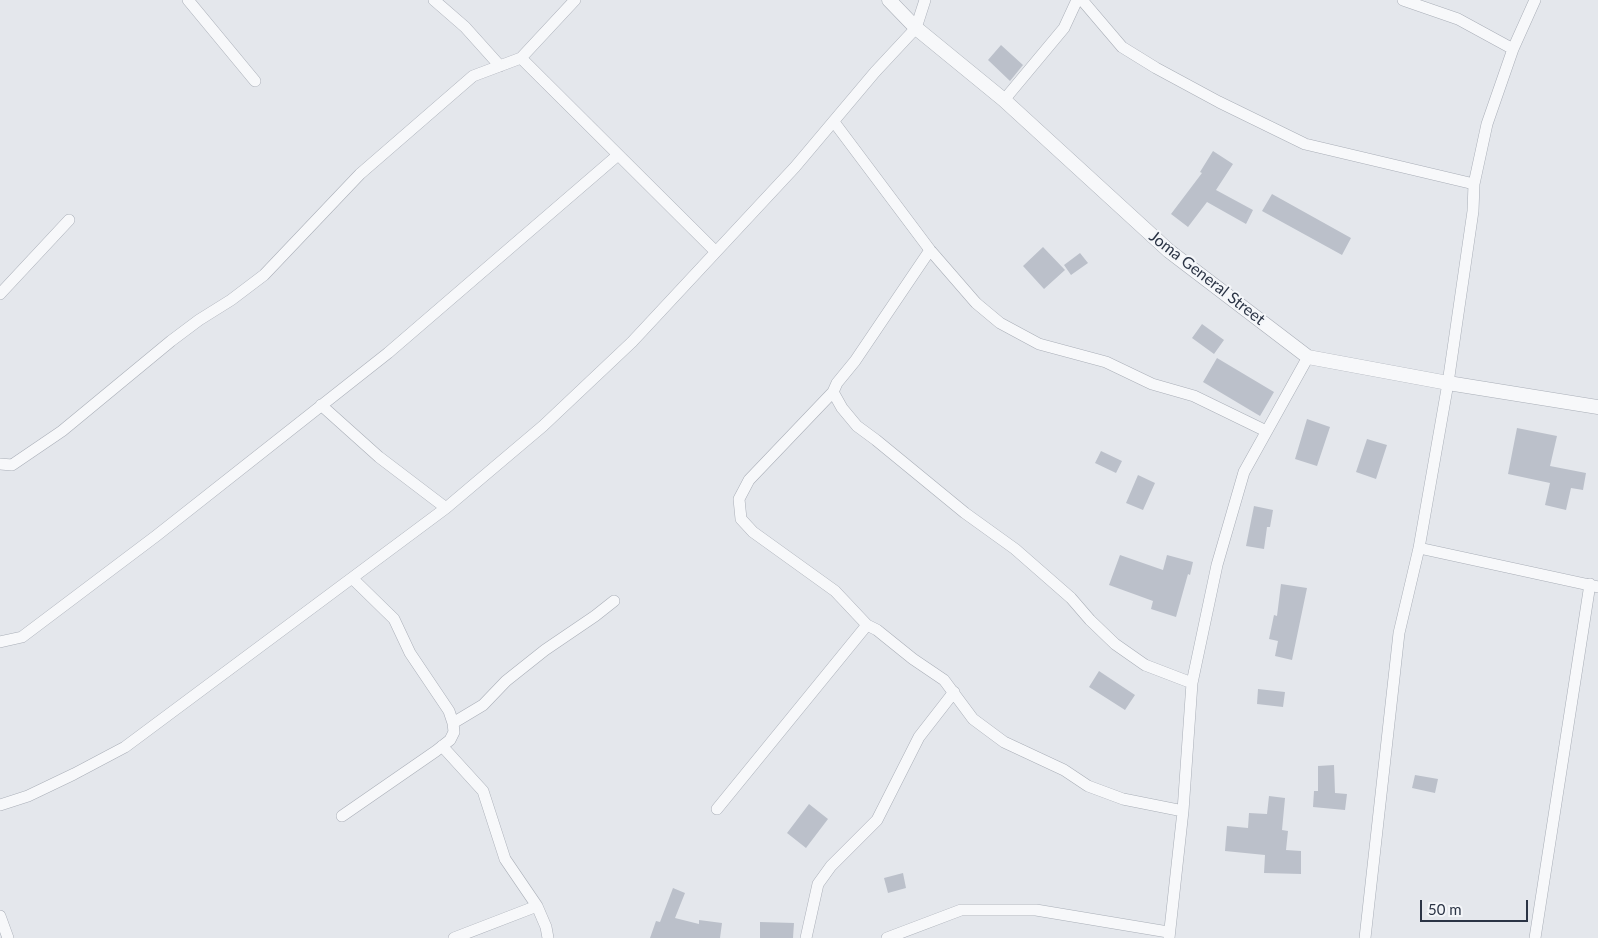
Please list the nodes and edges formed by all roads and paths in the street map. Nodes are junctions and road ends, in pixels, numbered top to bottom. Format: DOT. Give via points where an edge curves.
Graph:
graph roads {
  1 [pos="188,0"];
  2 [pos="434,0"];
  3 [pos="575,0"];
  4 [pos="889,0"];
  5 [pos="925,0"];
  6 [pos="1077,0"];
  7 [pos="1082,0"];
  8 [pos="1404,0"];
  9 [pos="1536,0"];
  10 [pos="916,28"];
  11 [pos="1513,49"];
  12 [pos="521,58"];
  13 [pos="500,66"];
  14 [pos="255,81"];
  15 [pos="1004,100"];
  16 [pos="834,122"];
  17 [pos="618,155"];
  18 [pos="1474,184"];
  19 [pos="69,220"];
  20 [pos="930,250"];
  21 [pos="715,251"];
  22 [pos="0,294"];
  23 [pos="1308,357"];
  24 [pos="1448,383"];
  25 [pos="833,392"];
  26 [pos="321,405"];
  27 [pos="1598,408"];
  28 [pos="1266,431"];
  29 [pos="6,464"];
  30 [pos="0,472"];
  31 [pos="446,508"];
  32 [pos="1419,548"];
  33 [pos="352,578"];
  34 [pos="1594,586"];
  35 [pos="614,601"];
  36 [pos="867,624"];
  37 [pos="0,642"];
  38 [pos="1192,682"];
  39 [pos="954,692"];
  40 [pos="453,723"];
  41 [pos="442,746"];
  42 [pos="0,805"];
  43 [pos="717,809"];
  44 [pos="1183,811"];
  45 [pos="342,816"];
  46 [pos="537,906"];
  47 [pos="0,916"];
  48 [pos="1168,935"];
  49 [pos="8,938"];
  50 [pos="454,938"];
  51 [pos="548,938"];
  52 [pos="806,938"];
  53 [pos="888,938"];
  54 [pos="1365,938"];
  55 [pos="1535,938"];
  1 -- 14 [label="street"];
  2 -- 13 [label="street" via="465,27"];
  3 -- 12 [label="street"];
  4 -- 10 [label="street, Joma General Street"];
  5 -- 10 [label="street"];
  6 -- 15 [label="street" via="1064,28"];
  7 -- 18 [label="street" via="1122,46 1156,68 1305,144"];
  8 -- 11 [label="street" via="1458,18"];
  9 -- 11 [label="street"];
  10 -- 15 [label="street, Joma General Street"];
  10 -- 16 [label="street"];
  11 -- 18 [label="street" via="1487,124"];
  12 -- 13 [label="street"];
  12 -- 17 [label="street"];
  13 -- 29 [label="street" via="473,76 360,174 264,275 200,320 62,431"];
  15 -- 23 [label="street, Joma General Street" via="1169,251"];
  16 -- 20 [label="street"];
  16 -- 21 [label="street"];
  17 -- 21 [label="street"];
  17 -- 26 [label="street" via="388,352"];
  18 -- 24 [label="street" via="1473,211"];
  19 -- 22 [label="street"];
  20 -- 25 [label="street"];
  20 -- 28 [label="street" via="976,303 1000,323 1039,344 1106,362 1152,384 1194,396"];
  21 -- 31 [label="street" via="632,342 543,426"];
  23 -- 24 [label="street, Joma General Street"];
  23 -- 28 [label="street"];
  24 -- 27 [label="street, Joma General Street"];
  24 -- 32 [label="street"];
  25 -- 36 [label="street" via="749,480 739,499 741,519 753,532 835,591"];
  25 -- 38 [label="street" via="857,426 1071,598 1115,644 1145,665"];
  26 -- 31 [label="street" via="379,458"];
  26 -- 37 [label="street" via="22,637"];
  28 -- 38 [label="street" via="1244,472 1238,491 1217,565"];
  29 -- 30 [label="street"];
  31 -- 33 [label="street"];
  32 -- 34 [label="street"];
  32 -- 54 [label="street" via="1399,633"];
  33 -- 40 [label="street" via="394,619 410,653 449,711"];
  33 -- 42 [label="street" via="125,747 28,796"];
  34 -- 55 [label="street"];
  35 -- 40 [label="street" via="545,650 506,681 483,705"];
  36 -- 39 [label="street" via="944,680"];
  36 -- 43 [label="street"];
  38 -- 44 [label="street"];
  39 -- 44 [label="street" via="973,718 1004,742 1064,770 1088,786 1123,799"];
  39 -- 52 [label="street" via="919,737 878,820 831,866 818,884"];
  40 -- 41 [label="street" via="454,732"];
  41 -- 45 [label="street"];
  41 -- 46 [label="street" via="483,792 505,860"];
  44 -- 48 [label="street"];
  46 -- 50 [label="street"];
  46 -- 51 [label="street"];
  47 -- 49 [label="street"];
  48 -- 53 [label="street" via="1036,910 961,910"];
}
